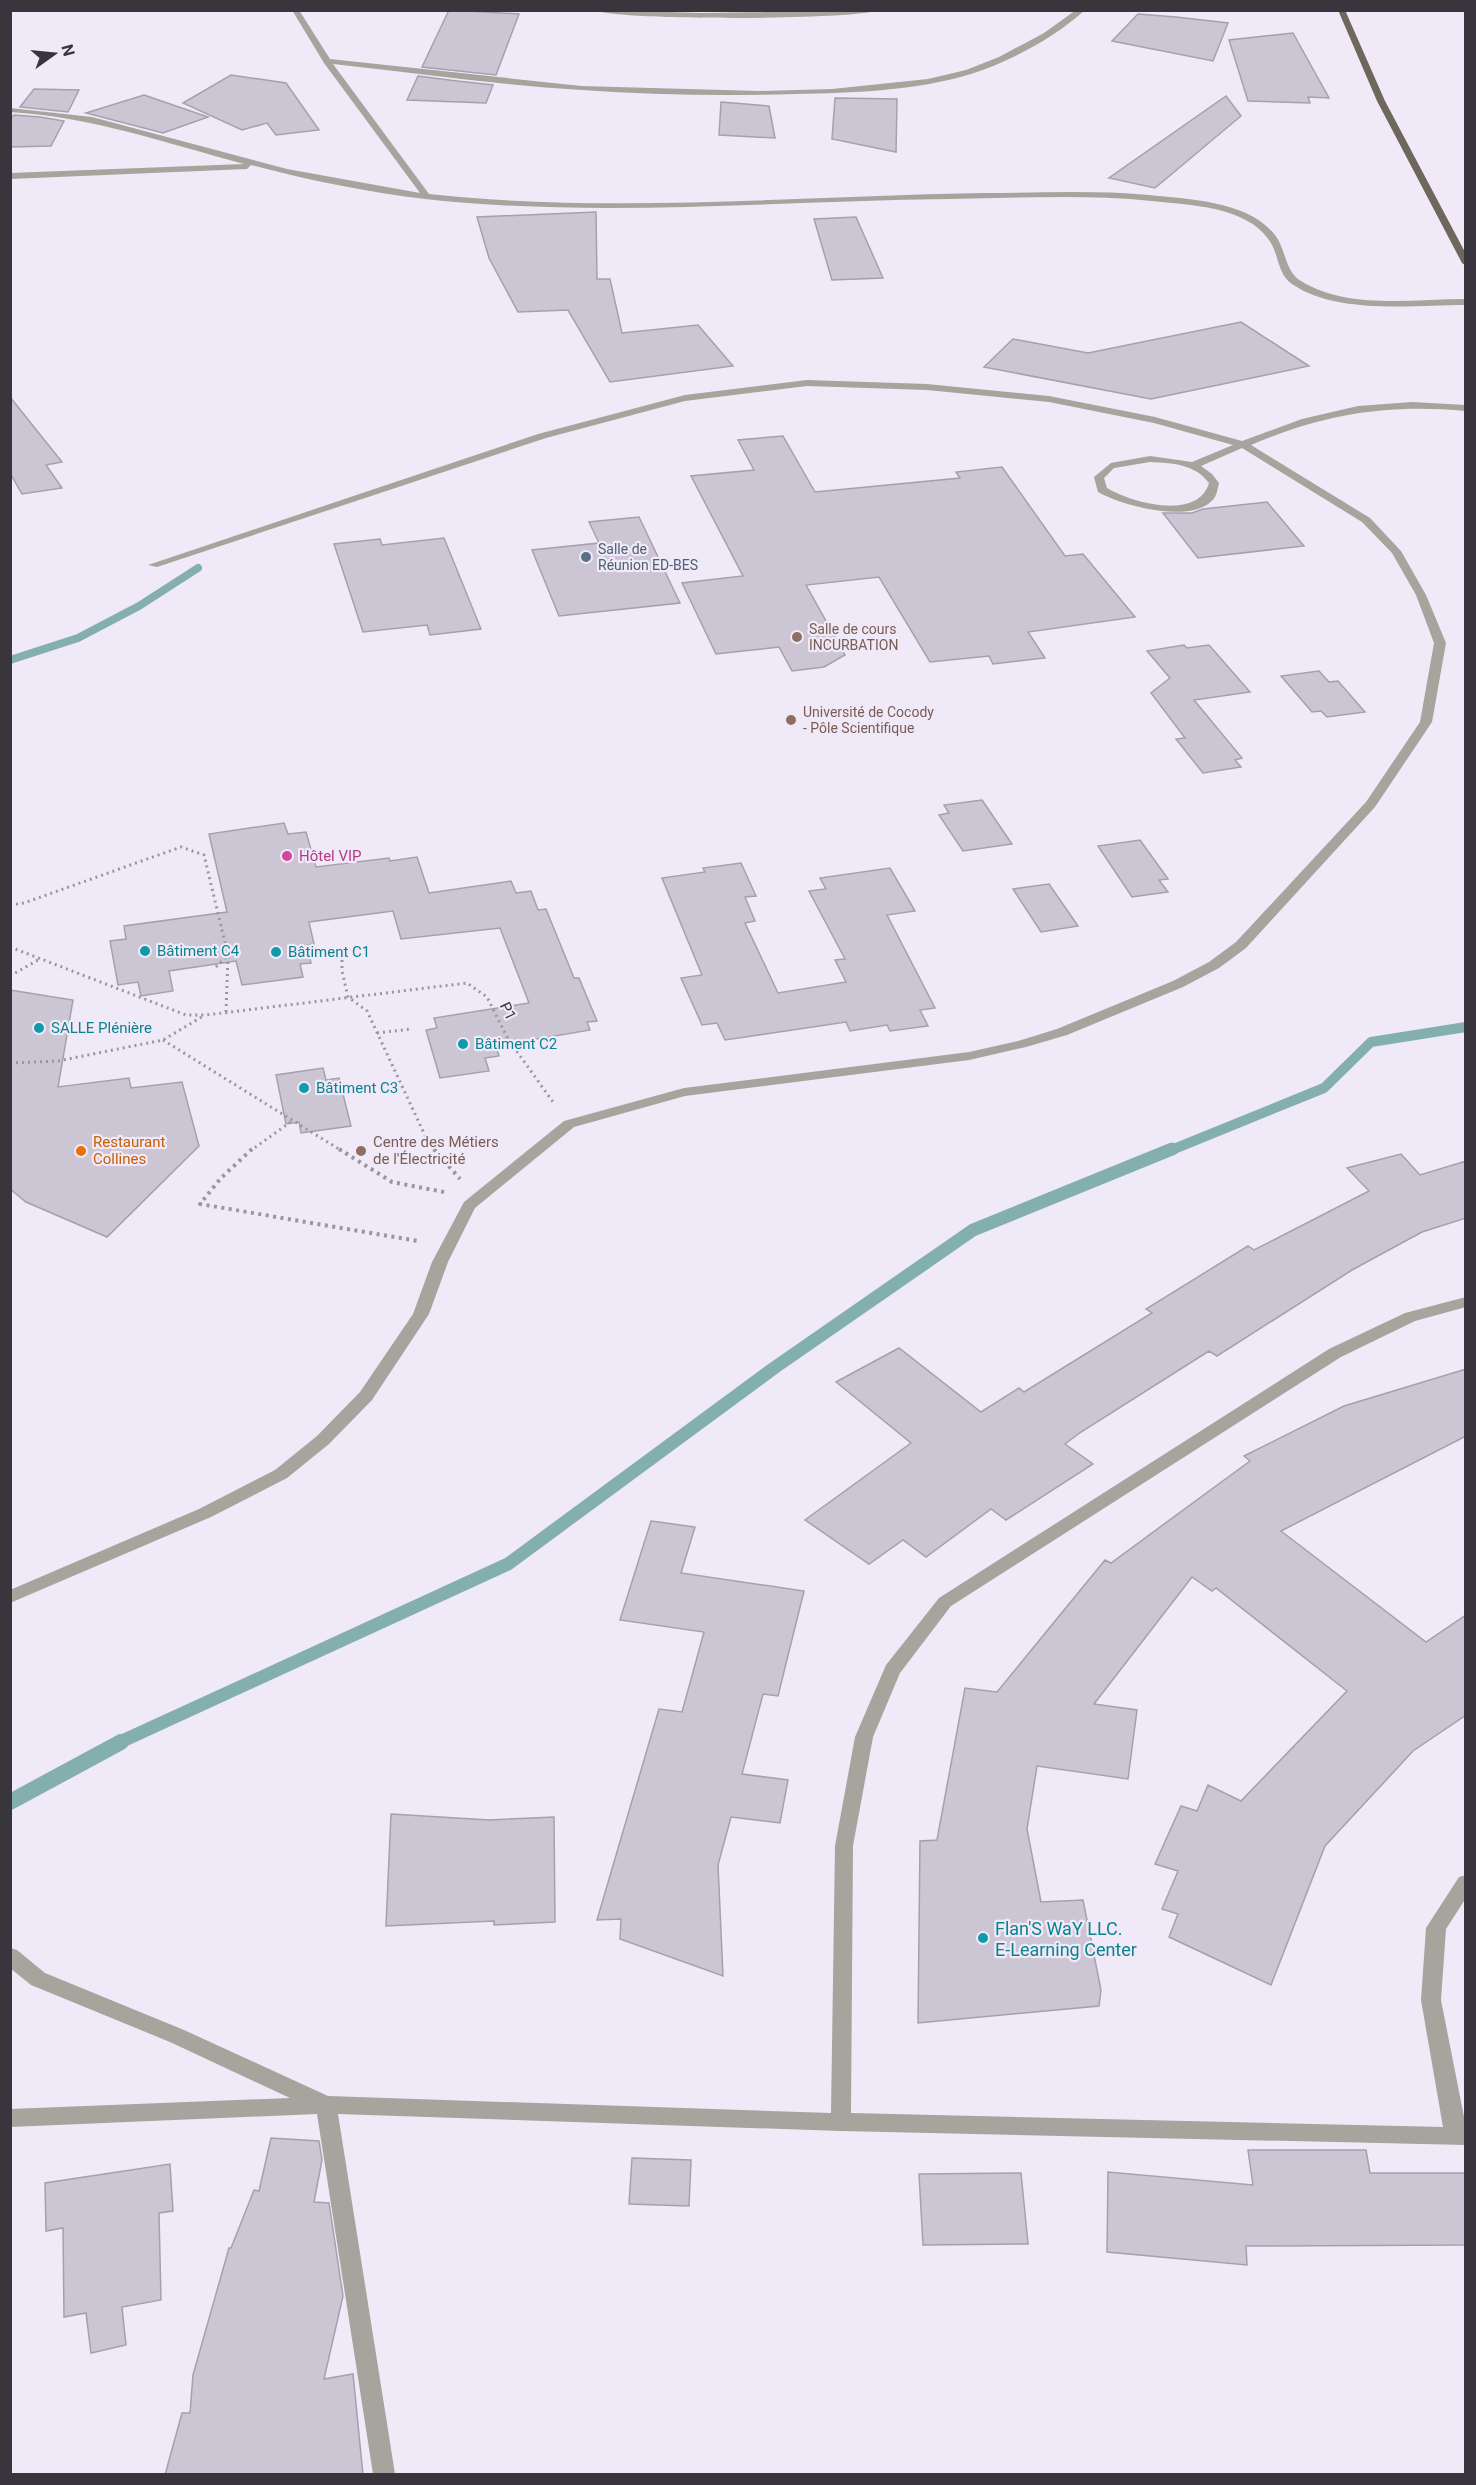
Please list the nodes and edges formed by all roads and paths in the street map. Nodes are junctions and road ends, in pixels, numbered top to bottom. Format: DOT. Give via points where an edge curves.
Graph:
graph roads {
  1 [pos="295,10"];
  2 [pos="597,10"];
  3 [pos="876,10"];
  4 [pos="1082,10"];
  5 [pos="1341,10"];
  6 [pos="771,13"];
  7 [pos="327,61"];
  8 [pos="10,110"];
  9 [pos="263,166"];
  10 [pos="10,176"];
  11 [pos="427,197"];
  12 [pos="1466,264"];
  13 [pos="1466,302"];
  14 [pos="1466,408"];
  15 [pos="1244,445"];
  16 [pos="1192,466"];
  17 [pos="153,565"];
  18 [pos="10,905"];
  19 [pos="10,947"];
  20 [pos="342,954"];
  21 [pos="228,955"];
  22 [pos="39,960"];
  23 [pos="216,967"];
  24 [pos="10,976"];
  25 [pos="348,997"];
  26 [pos="226,1012"];
  27 [pos="206,1015"];
  28 [pos="411,1029"];
  29 [pos="376,1033"];
  30 [pos="163,1040"];
  31 [pos="10,1064"];
  32 [pos="292,1121"];
  33 [pos="569,1124"];
  34 [pos="477,1198"];
  35 [pos="448,1246"];
  36 [pos="1466,1302"];
  37 [pos="10,1597"];
  38 [pos="1466,1882"];
  39 [pos="10,1956"];
  40 [pos="326,2105"];
  41 [pos="10,2118"];
  42 [pos="841,2122"];
  43 [pos="1460,2136"];
  44 [pos="384,2475"];
  1 -- 7 [label="street"];
  2 -- 6 [label="street" via="670,17"];
  3 -- 6 [label="street"];
  4 -- 7 [label="street" via="1038,40 968,72 928,81 832,91 581,88"];
  5 -- 12 [label="main road" via="1381,101"];
  7 -- 11 [label="street"];
  8 -- 9 [label="street" via="77,115"];
  9 -- 10 [label="street"];
  9 -- 11 [label="street"];
  11 -- 13 [label="street" via="617,204 883,196 1109,195 1168,200 1223,209 1260,224 1272,236 1291,280 1321,294 1362,300"];
  14 -- 15 [label="street" via="1405,405 1354,409 1321,416"];
  15 -- 16 [label="street"];
  15 -- 17 [label="street" via="1155,420 1049,399 927,387 807,383 685,398 542,436"];
  15 -- 33 [label="street" via="1366,520 1396,551 1421,595 1440,643 1426,722 1371,804 1241,945 1178,984 1062,1032 1021,1044 969,1056 684,1092"];
  16 -- 16 [label="street" via="1150,459 1122,462 1104,471 1099,484 1110,496 1133,506 1185,507 1203,501 1214,490 1210,477"];
  18 -- 21 [label="path" via="181,847 204,855"];
  19 -- 22 [label="path"];
  20 -- 25 [label="path"];
  21 -- 23 [label="path"];
  21 -- 26 [label="path"];
  22 -- 24 [label="path"];
  22 -- 27 [label="path" via="186,1015"];
  25 -- 26 [label="path, P1"];
  25 -- 29 [label="path" via="367,1011"];
  25 -- 33 [label="path, P1" via="467,983 488,997 508,1039"];
  26 -- 27 [label="path, P1"];
  27 -- 30 [label="path"];
  28 -- 29 [label="path"];
  29 -- 34 [label="path" via="429,1144"];
  30 -- 31 [label="path" via="58,1061"];
  30 -- 32 [label="path"];
  32 -- 34 [label="path" via="392,1182"];
  32 -- 35 [label="path" via="239,1158 200,1204"];
  33 -- 34 [label="street"];
  34 -- 35 [label="street" via="469,1205"];
  35 -- 37 [label="street" via="421,1314 366,1396 323,1440 281,1474 205,1513"];
  36 -- 42 [label="street" via="1410,1317 1335,1353 945,1602 892,1670 864,1737 843,1846"];
  38 -- 43 [label="street" via="1436,1928 1431,2000"];
  39 -- 40 [label="street" via="38,1979 177,2036"];
  40 -- 41 [label="street"];
  40 -- 42 [label="street"];
  40 -- 44 [label="street"];
  42 -- 43 [label="street"];
}
